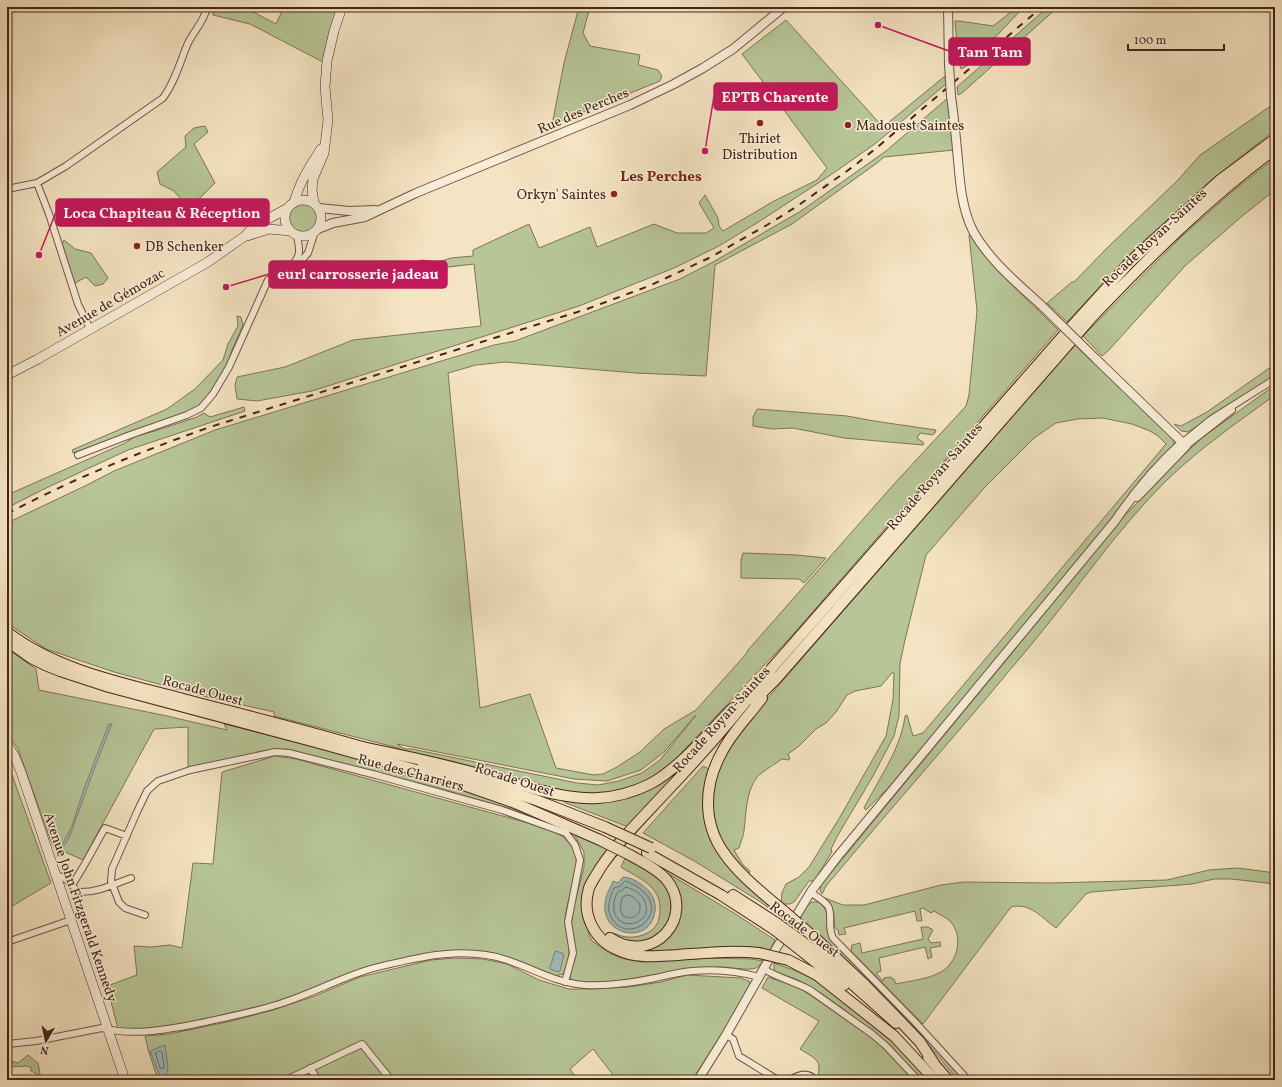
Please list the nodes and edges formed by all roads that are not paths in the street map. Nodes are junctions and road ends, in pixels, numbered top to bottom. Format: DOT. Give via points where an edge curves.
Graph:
graph roads {
  1 [pos="207,7"];
  2 [pos="342,7"];
  3 [pos="784,7"];
  4 [pos="948,7"];
  5 [pos="1275,139"];
  6 [pos="325,143"];
  7 [pos="1275,149"];
  8 [pos="37,183"];
  9 [pos="7,190"];
  10 [pos="291,206"];
  11 [pos="316,206"];
  12 [pos="378,210"];
  13 [pos="316,231"];
  14 [pos="293,234"];
  15 [pos="245,236"];
  16 [pos="289,269"];
  17 [pos="90,329"];
  18 [pos="7,375"];
  19 [pos="1275,379"];
  20 [pos="1184,444"];
  21 [pos="78,455"];
  22 [pos="7,632"];
  23 [pos="7,641"];
  24 [pos="772,668"];
  25 [pos="776,679"];
  26 [pos="7,744"];
  27 [pos="362,746"];
  28 [pos="11,757"];
  29 [pos="603,834"];
  30 [pos="127,836"];
  31 [pos="56,876"];
  32 [pos="132,878"];
  33 [pos="112,885"];
  34 [pos="72,886"];
  35 [pos="810,892"];
  36 [pos="145,915"];
  37 [pos="71,920"];
  38 [pos="7,942"];
  39 [pos="813,949"];
  40 [pos="774,952"];
  41 [pos="768,961"];
  42 [pos="764,969"];
  43 [pos="760,977"];
  44 [pos="565,982"];
  45 [pos="107,1029"];
  46 [pos="726,1034"];
  47 [pos="7,1044"];
  48 [pos="310,1068"];
  49 [pos="125,1080"];
  50 [pos="286,1080"];
  51 [pos="318,1080"];
  52 [pos="391,1080"];
  53 [pos="698,1080"];
  54 [pos="778,1080"];
  55 [pos="790,1080"];
  56 [pos="815,1080"];
  57 [pos="918,1080"];
  58 [pos="935,1080"];
  59 [pos="941,1080"];
  60 [pos="948,1080"];
  61 [pos="968,1080"];
  1 -- 8 [label="street" via="163,98 66,166"];
  2 -- 6 [label="main road" via="327,61 325,87 328,120"];
  3 -- 12 [label="street, Rue des Perches" via="733,49 674,84 630,105"];
  4 -- 20 [label="street, bridge" via="949,65 961,190 974,231 1002,268"];
  5 -- 24 [label="main road, Rocade Royan-Saintes" via="1220,180 1130,262"];
  6 -- 10 [label="main road" via="308,169"];
  6 -- 11 [label="main road" via="313,179 312,190"];
  7 -- 25 [label="main road, Rocade Royan-Saintes" via="1192,219 1093,316"];
  8 -- 9 [label="street"];
  8 -- 17 [label="street" via="78,304"];
  10 -- 11 [label="main road" via="304,200"];
  10 -- 14 [label="main road" via="285,214 285,220"];
  10 -- 15 [label="main road, Avenue de Gémozac" via="254,227"];
  11 -- 12 [label="street, Rue des Perches" via="349,211"];
  11 -- 13 [label="main road" via="322,218"];
  12 -- 13 [label="street, Rue des Perches" via="365,216 333,223"];
  13 -- 14 [label="main road" via="302,237"];
  13 -- 16 [label="street" via="308,253"];
  14 -- 15 [label="main road, Avenue de Gémozac" via="269,229"];
  14 -- 16 [label="street" via="300,250"];
  15 -- 17 [label="main road, Avenue de Gémozac" via="208,262"];
  16 -- 21 [label="street" via="268,280 230,367 201,408"];
  17 -- 18 [label="main road, Avenue de Gémozac"];
  19 -- 20 [label="street" via="1210,420"];
  20 -- 35 [label="street" via="1168,455 1145,480"];
  22 -- 27 [label="main road, Rocade Ouest" via="35,651 80,670"];
  23 -- 29 [label="main road, Rocade Ouest" via="31,658 50,667 109,687 435,775"];
  24 -- 27 [label="main road" via="670,770 652,783 616,796 579,798 558,794"];
  24 -- 58 [label="main road, Rocade Royan-Saintes, bridge" via="753,693 612,851 592,882 586,909 590,923 599,937 610,946 634,955 737,952 759,953 788,960 817,975 894,1036"];
  25 -- 29 [label="main road, Rocade Royan-Saintes, bridge" via="632,839 604,872 594,892 592,906 596,922 602,931 627,946 649,945 661,938 670,927 675,914 673,891 660,874 648,866"];
  25 -- 39 [label="main road, bridge" via="722,751 710,782 708,808 712,831 724,853 752,884 786,912"];
  26 -- 28 [label="main road, Avenue John Fitzgerald Kennedy"];
  27 -- 29 [label="main road, Rocade Ouest" via="536,800"];
  28 -- 31 [label="main road, Avenue John Fitzgerald Kennedy" via="21,772"];
  29 -- 39 [label="main road, Rocade Ouest, bridge" via="649,851"];
  30 -- 33 [label="street, Rue des Charriers" via="112,869"];
  30 -- 34 [label="street" via="105,828"];
  30 -- 44 [label="street, Rue des Charriers" via="147,792 158,781 190,770 275,752 289,753 502,810 566,833 575,845 580,860 568,922 573,953"];
  31 -- 34 [label="street" via="67,879"];
  31 -- 37 [label="main road, Avenue John Fitzgerald Kennedy"];
  32 -- 33 [label="street"];
  33 -- 34 [label="street" via="87,892 78,892"];
  33 -- 36 [label="street" via="119,902 125,908"];
  35 -- 40 [label="street"];
  35 -- 61 [label="street" via="828,906 833,938"];
  37 -- 38 [label="street"];
  37 -- 45 [label="main road, Avenue John Fitzgerald Kennedy"];
  39 -- 59 [label="main road, Rocade Ouest" via="855,995 899,1035"];
  39 -- 60 [label="main road" via="865,985 920,1042"];
  41 -- 42 [label="street"];
  42 -- 43 [label="street"];
  42 -- 57 [label="street" via="802,985 872,1034"];
  43 -- 44 [label="street" via="735,972 698,970 617,984 586,985"];
  43 -- 46 [label="street"];
  44 -- 45 [label="street" via="497,957 471,953 442,954 364,971 294,999 244,1014 152,1032"];
  45 -- 47 [label="street"];
  45 -- 49 [label="main road, Avenue John Fitzgerald Kennedy"];
  46 -- 53 [label="street"];
  46 -- 54 [label="street" via="733,1039 740,1056"];
  48 -- 50 [label="street"];
  48 -- 51 [label="street"];
  48 -- 52 [label="street" via="362,1044"];
  55 -- 56 [label="street" via="804,1074"];
}
